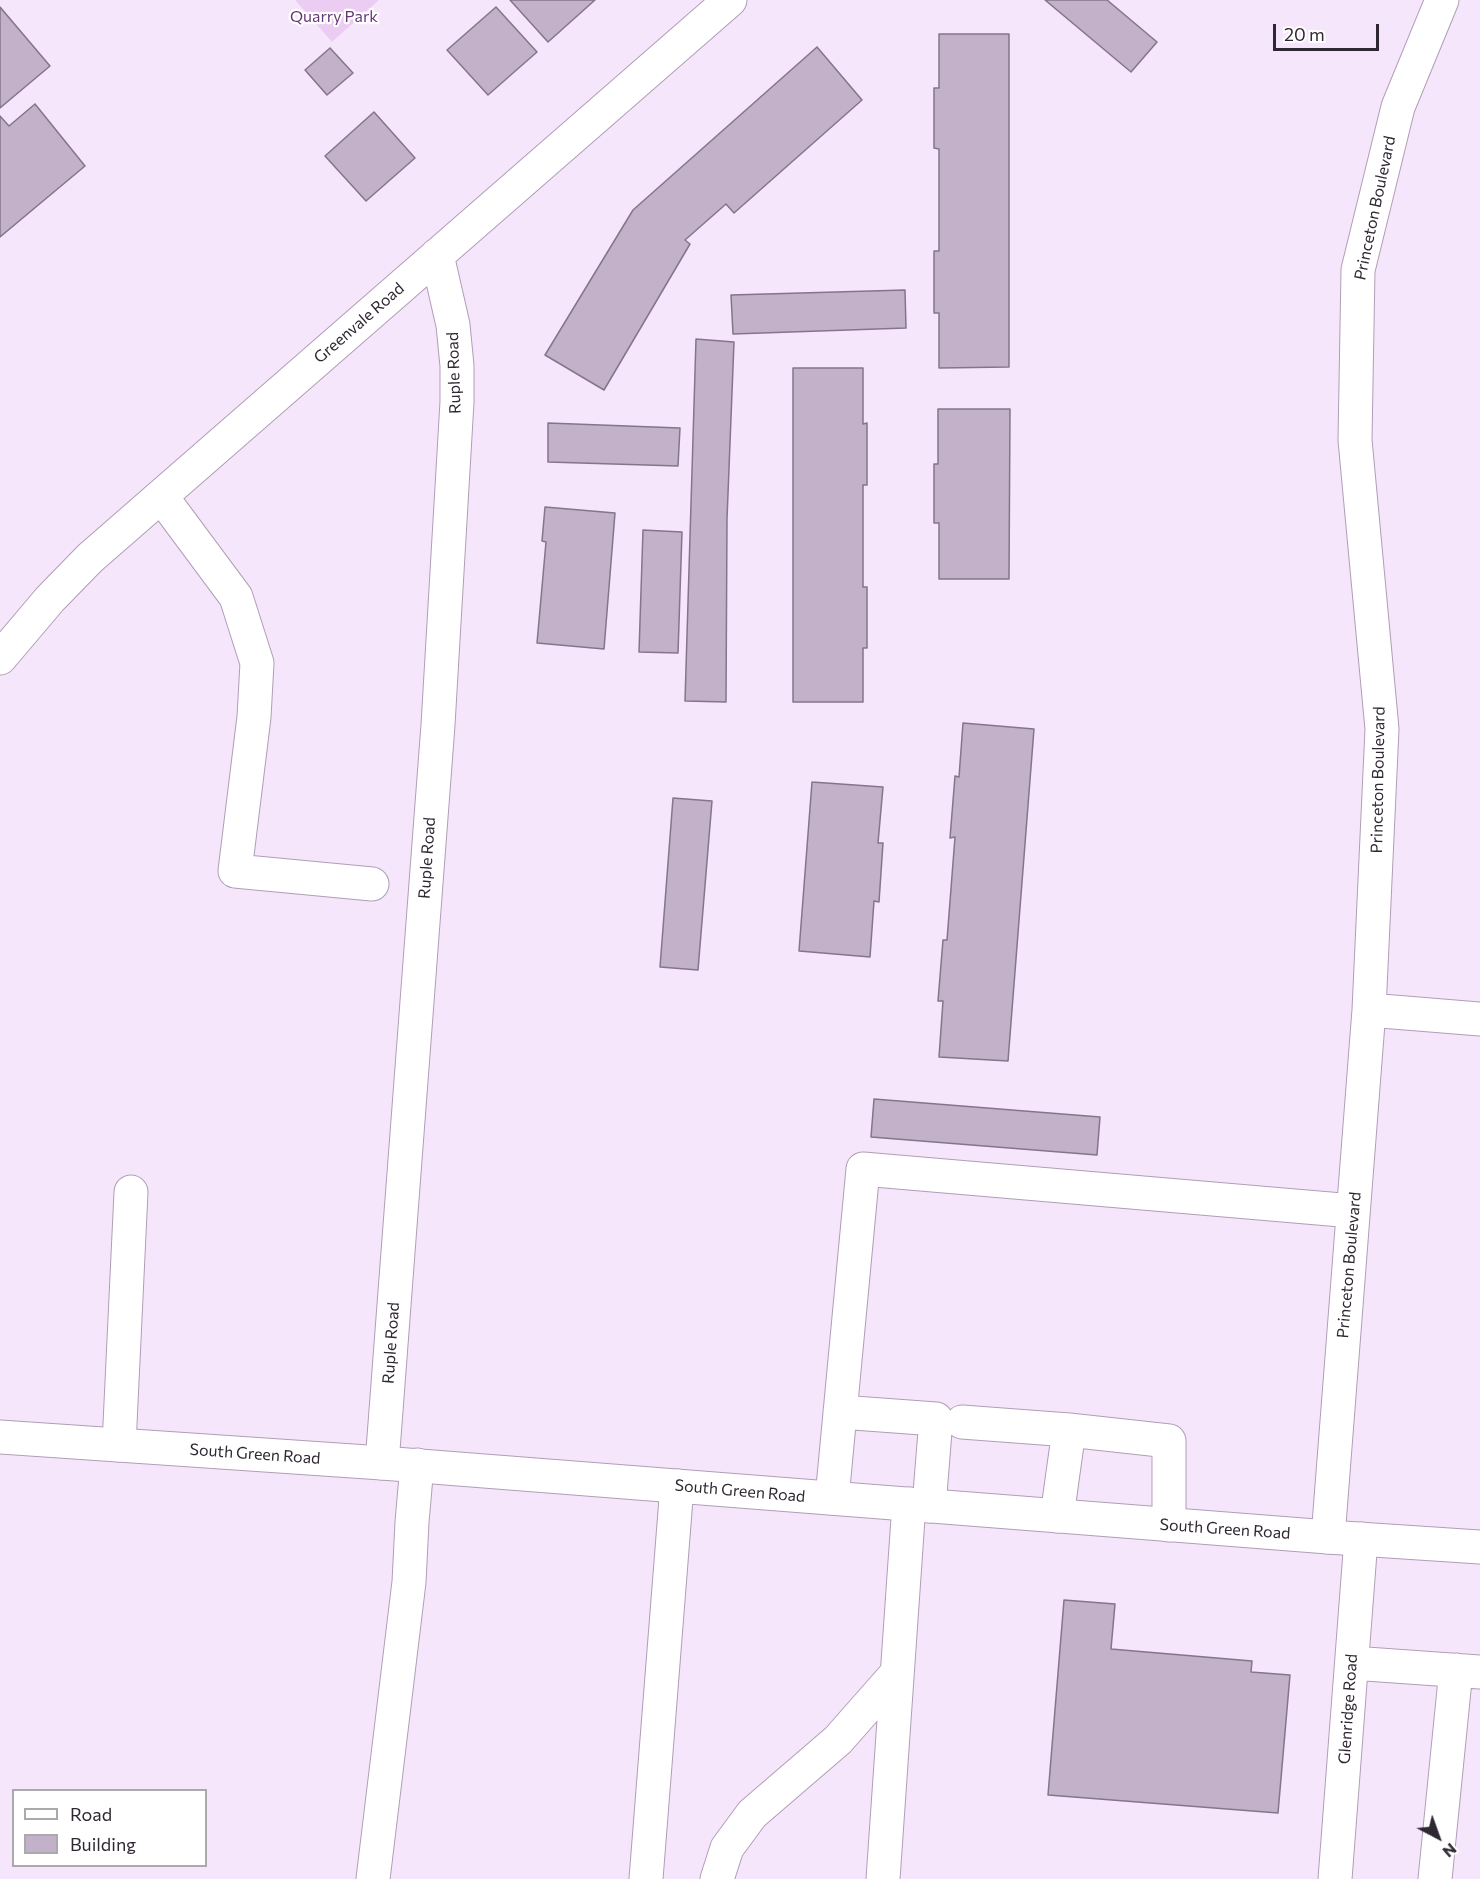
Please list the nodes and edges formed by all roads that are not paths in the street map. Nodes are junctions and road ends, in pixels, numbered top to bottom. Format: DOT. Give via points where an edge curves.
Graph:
graph roads {
  1 [pos="730,0"];
  2 [pos="1442,0"];
  3 [pos="437,255"];
  4 [pos="161,496"];
  5 [pos="0,658"];
  6 [pos="372,884"];
  7 [pos="1369,1010"];
  8 [pos="1480,1019"];
  9 [pos="130,1192"];
  10 [pos="1353,1211"];
  11 [pos="840,1412"];
  12 [pos="962,1422"];
  13 [pos="1070,1430"];
  14 [pos="0,1437"];
  15 [pos="119,1445"];
  16 [pos="382,1463"];
  17 [pos="417,1466"];
  18 [pos="677,1486"];
  19 [pos="832,1498"];
  20 [pos="919,1505"];
  21 [pos="1057,1516"];
  22 [pos="1169,1525"];
  23 [pos="1328,1537"];
  24 [pos="1361,1539"];
  25 [pos="1480,1547"];
  26 [pos="1352,1663"];
  27 [pos="1468,1671"];
  28 [pos="897,1673"];
  29 [pos="373,1879"];
  30 [pos="646,1879"];
  31 [pos="717,1879"];
  32 [pos="883,1879"];
  33 [pos="1335,1879"];
  34 [pos="1435,1879"];
  1 -- 3 [label="street, Greenvale Road"];
  2 -- 7 [label="street, Princeton Boulevard" via="1398,107 1358,270 1355,440 1383,729"];
  3 -- 4 [label="street, Greenvale Road"];
  3 -- 16 [label="street, Ruple Road" via="453,325 457,402 438,725"];
  4 -- 5 [label="street, Greenvale Road" via="90,558"];
  4 -- 6 [label="street" via="236,597 257,663 235,871"];
  7 -- 8 [label="street"];
  7 -- 10 [label="street, Princeton Boulevard"];
  9 -- 15 [label="street"];
  10 -- 11 [label="street" via="863,1169"];
  10 -- 23 [label="street, Princeton Boulevard"];
  11 -- 19 [label="street"];
  11 -- 20 [label="street" via="936,1419"];
  12 -- 13 [label="street"];
  13 -- 21 [label="street"];
  13 -- 22 [label="street" via="1169,1441"];
  14 -- 15 [label="street, South Green Road"];
  15 -- 16 [label="street, South Green Road"];
  16 -- 17 [label="street, South Green Road"];
  17 -- 18 [label="street, South Green Road"];
  17 -- 29 [label="street" via="409,1582"];
  18 -- 19 [label="street, South Green Road"];
  18 -- 30 [label="street"];
  19 -- 20 [label="street, South Green Road"];
  20 -- 21 [label="street, South Green Road"];
  20 -- 28 [label="street"];
  21 -- 22 [label="street, South Green Road"];
  22 -- 23 [label="street, South Green Road"];
  23 -- 24 [label="street, South Green Road"];
  24 -- 25 [label="street, South Green Road"];
  24 -- 26 [label="street, Glenridge Road"];
  26 -- 27 [label="street"];
  26 -- 33 [label="street, Glenridge Road"];
  27 -- 34 [label="street"];
  28 -- 31 [label="street" via="838,1740 752,1814 727,1848"];
  28 -- 32 [label="street"];
}
